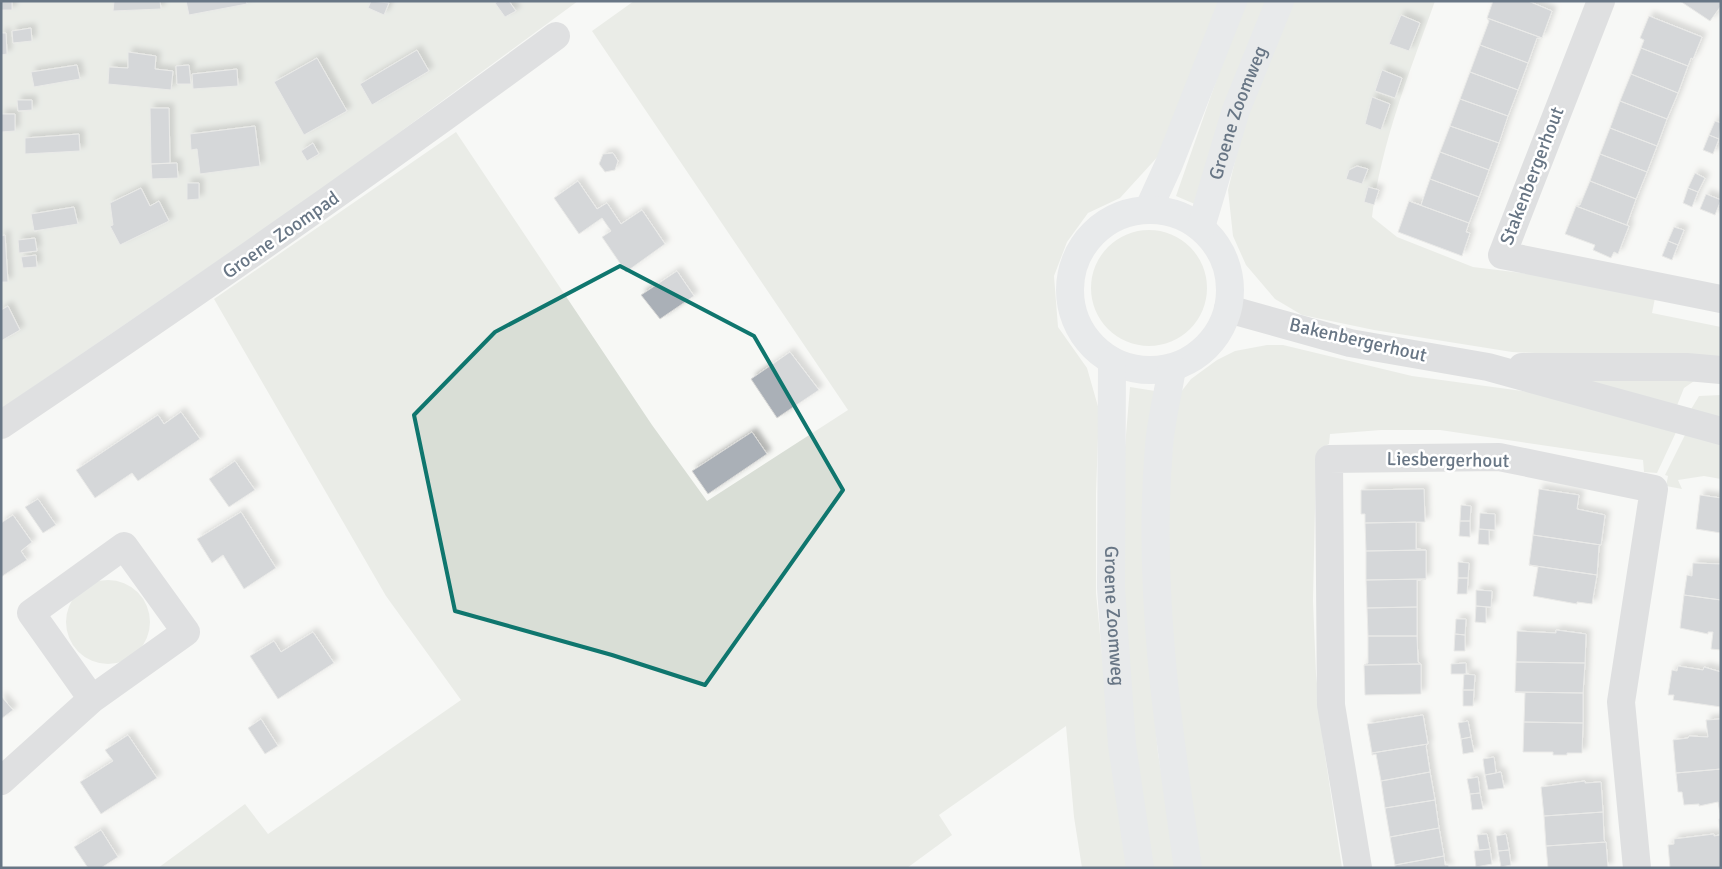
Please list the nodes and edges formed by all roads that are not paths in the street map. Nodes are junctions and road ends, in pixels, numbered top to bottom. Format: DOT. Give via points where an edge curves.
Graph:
graph roads {
  1 [pos="1233,1"];
  2 [pos="1280,1"];
  3 [pos="1601,1"];
  4 [pos="556,36"];
  5 [pos="1148,210"];
  6 [pos="1201,227"];
  7 [pos="1721,299"];
  8 [pos="1228,308"];
  9 [pos="1112,361"];
  10 [pos="1488,367"];
  11 [pos="1172,368"];
  12 [pos="1721,370"];
  13 [pos="1,426"];
  14 [pos="1721,431"];
  15 [pos="92,699"];
  16 [pos="1,781"];
  17 [pos="1140,868"];
  18 [pos="1188,868"];
  19 [pos="1358,868"];
  20 [pos="1637,868"];
  1 -- 5 [label="main road"];
  2 -- 6 [label="main road, Groene Zoomweg" via="1236,110"];
  3 -- 7 [label="street, Stakenbergerhout" via="1502,255"];
  4 -- 13 [label="street, Groene Zoompad" via="369,174"];
  5 -- 6 [label="main road" via="1176,214"];
  5 -- 9 [label="main road" via="1119,216 1094,233 1076,258 1070,287 1074,317 1088,343"];
  6 -- 8 [label="main road" via="1223,257 1230,279"];
  8 -- 10 [label="street, Bakenbergerhout" via="1350,343"];
  8 -- 11 [label="main road" via="1217,335 1198,355"];
  9 -- 11 [label="main road" via="1141,371"];
  9 -- 17 [label="main road, Groene Zoomweg" via="1111,588 1122,745"];
  10 -- 12 [label="street, Bakenbergerhout" via="1687,367"];
  10 -- 14 [label="street, Bakenbergerhout"];
  11 -- 18 [label="main road" via="1159,446 1156,575 1167,722"];
  15 -- 15 [label="street" via="31,613 124,546 186,632"];
  15 -- 16 [label="street"];
  19 -- 20 [label="street, Liesbergerhout" via="1331,705 1329,459 1499,457 1654,489 1621,702"];
}
